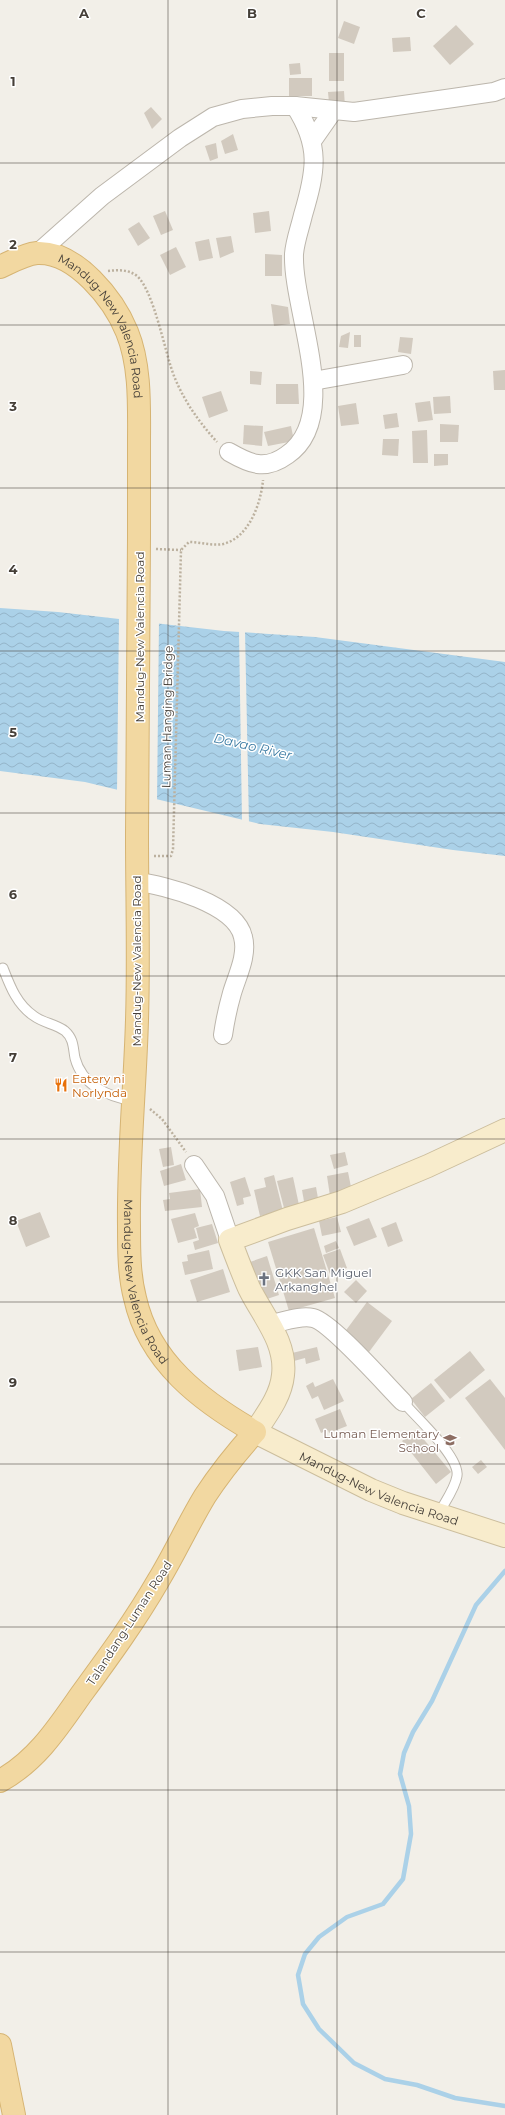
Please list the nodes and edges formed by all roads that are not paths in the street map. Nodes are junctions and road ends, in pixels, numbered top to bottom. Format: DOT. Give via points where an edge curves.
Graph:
graph roads {
  1 [pos="501,93"];
  2 [pos="295,106"];
  3 [pos="333,111"];
  4 [pos="312,141"];
  5 [pos="38,253"];
  6 [pos="0,267"];
  7 [pos="403,365"];
  8 [pos="313,381"];
  9 [pos="229,452"];
  10 [pos="137,882"];
  11 [pos="3,968"];
  12 [pos="223,1035"];
  13 [pos="134,1101"];
  14 [pos="505,1130"];
  15 [pos="194,1165"];
  16 [pos="230,1240"];
  17 [pos="270,1324"];
  18 [pos="403,1402"];
  19 [pos="255,1432"];
  20 [pos="438,1515"];
  21 [pos="505,1536"];
  22 [pos="0,1781"];
  23 [pos="0,2045"];
  24 [pos="14,2115"];
  1 -- 3 [label="street" via="375,110"];
  2 -- 3 [label="street"];
  2 -- 4 [label="street" via="309,130"];
  2 -- 5 [label="street" via="242,109 213,117 180,138 102,196"];
  3 -- 4 [label="street"];
  4 -- 8 [label="street" via="312,182 294,253 295,278"];
  5 -- 6 [label="main road, Mandug-New Valencia Road"];
  5 -- 10 [label="main road, Mandug-New Valencia Road" via="54,256 71,264 90,277 110,299 128,333 135,364 139,402"];
  7 -- 8 [label="street"];
  8 -- 9 [label="street" via="313,416 308,431 291,452 282,459 262,465"];
  10 -- 12 [label="street" via="175,889 205,902 237,925 243,936 243,950"];
  10 -- 13 [label="main road, Mandug-New Valencia Road"];
  11 -- 13 [label="lane" via="12,991 22,1004 34,1016 64,1030 73,1042 79,1071 88,1082 103,1092"];
  13 -- 19 [label="main road, Mandug-New Valencia Road" via="129,1196 130,1272 145,1331 161,1357 181,1379 206,1400"];
  14 -- 16 [label="street" via="342,1202"];
  15 -- 16 [label="street" via="215,1196"];
  16 -- 17 [label="street" via="250,1289"];
  17 -- 18 [label="street" via="311,1317 319,1320"];
  17 -- 19 [label="street" via="282,1354 283,1374 270,1410"];
  18 -- 20 [label="lane" via="456,1466 457,1476"];
  19 -- 20 [label="street, Mandug-New Valencia Road" via="371,1490"];
  19 -- 22 [label="main road, Talandang-Luman Road" via="217,1479 193,1516 158,1581 61,1723 32,1759"];
  20 -- 21 [label="street, Mandug-New Valencia Road"];
  23 -- 24 [label="main road"];
}
